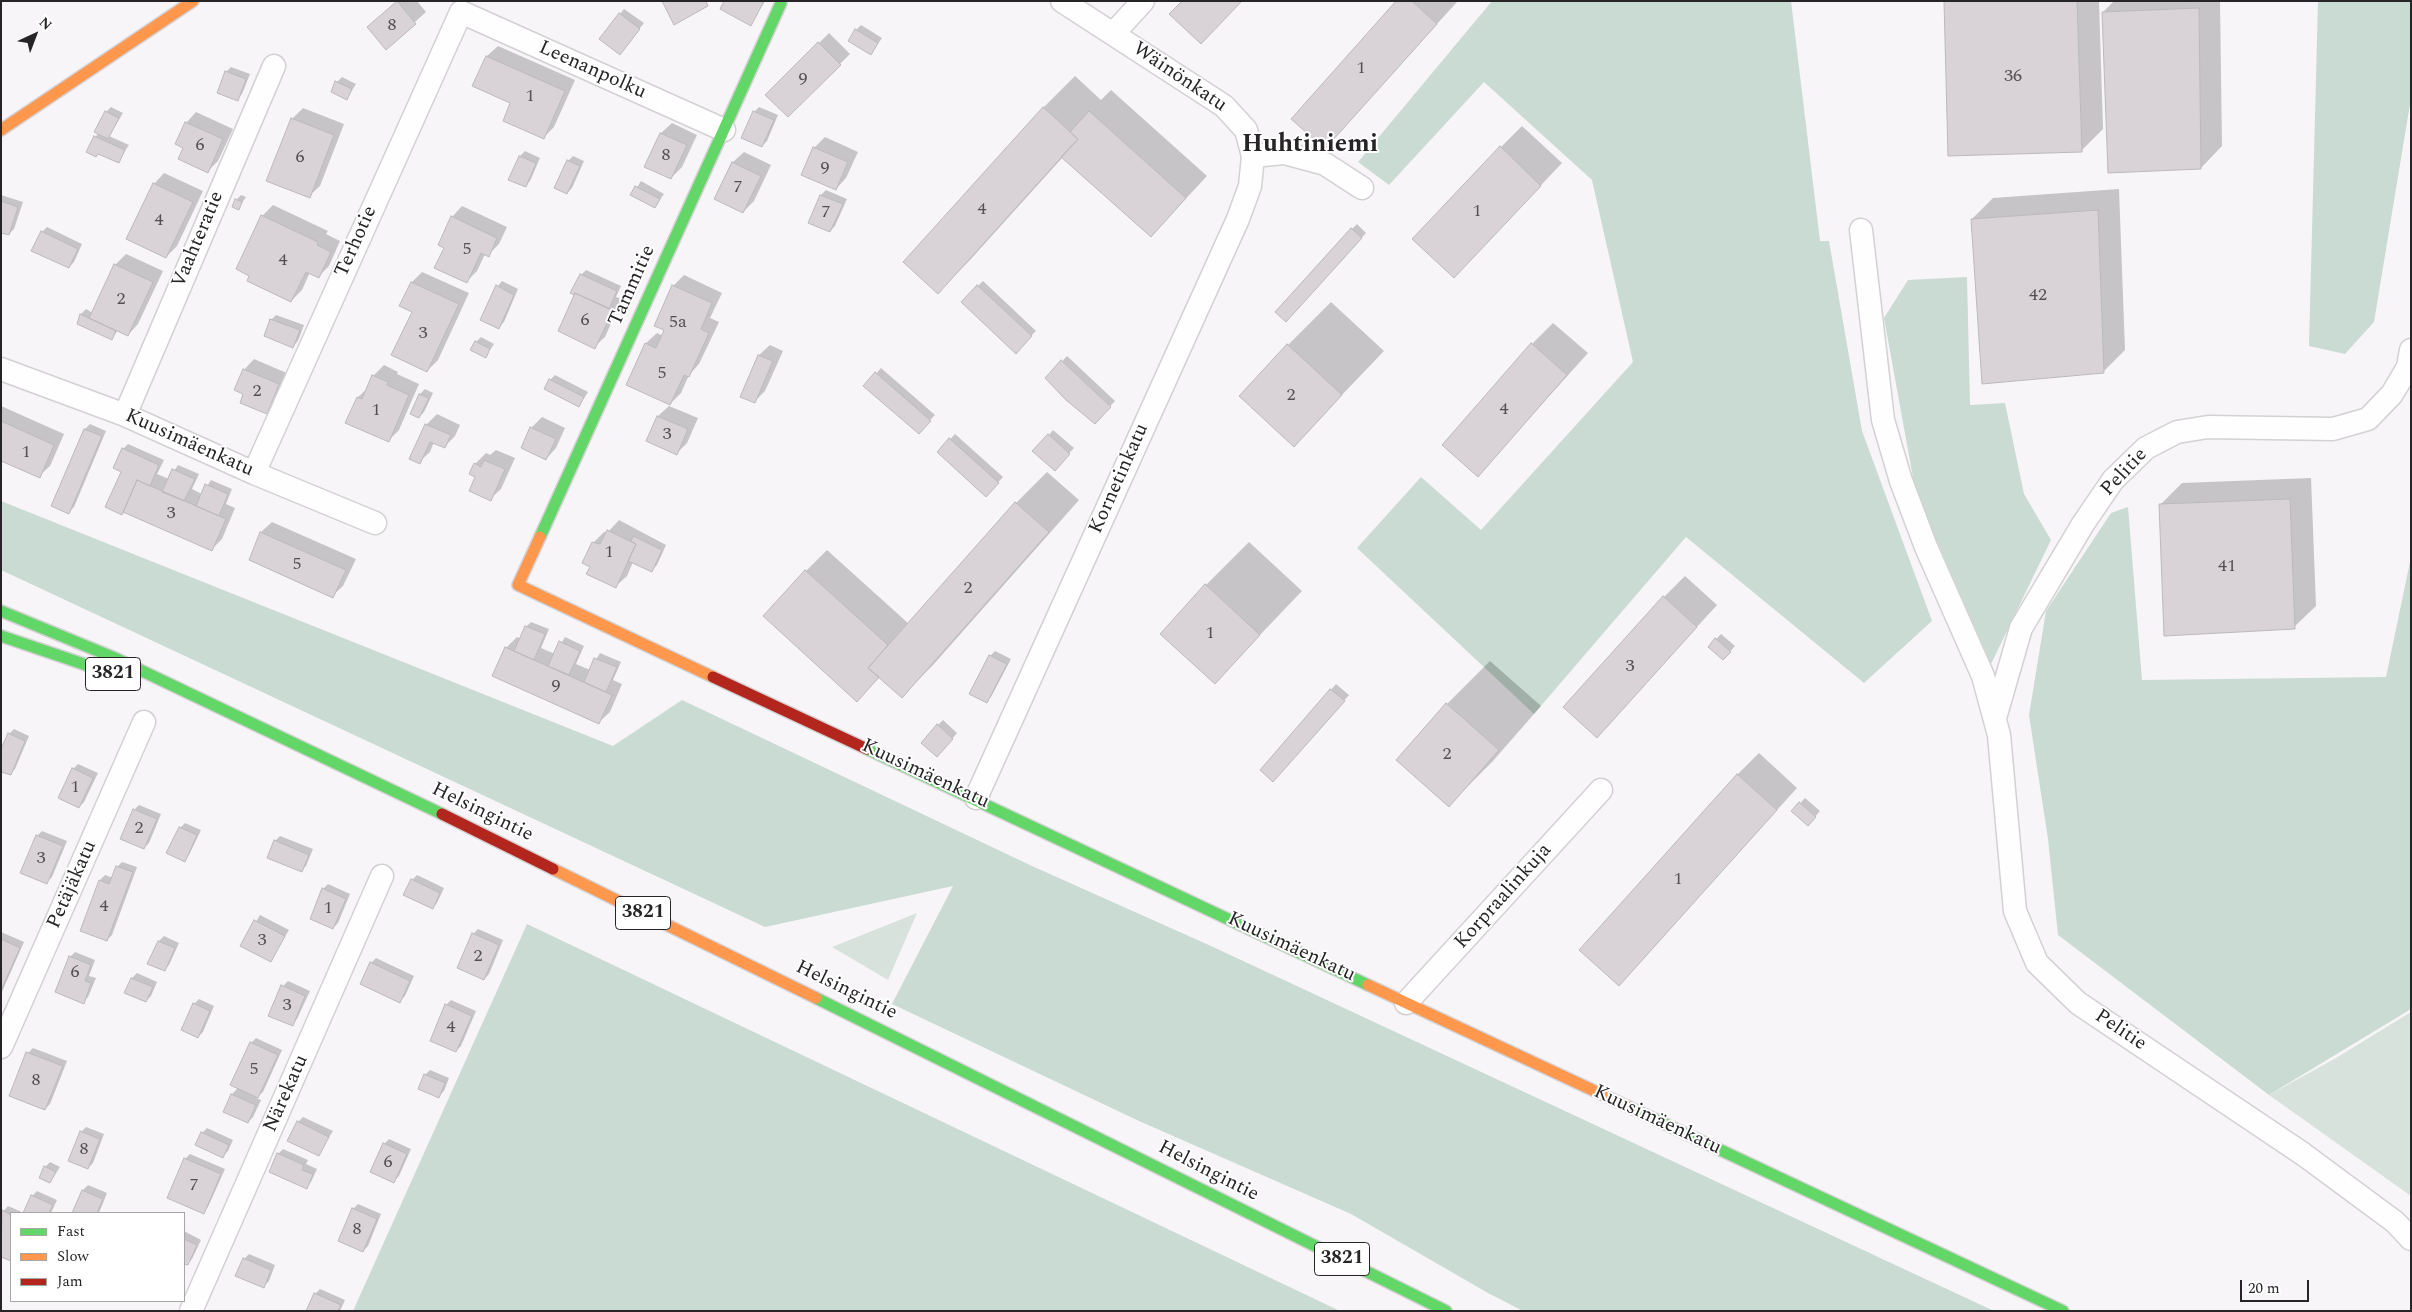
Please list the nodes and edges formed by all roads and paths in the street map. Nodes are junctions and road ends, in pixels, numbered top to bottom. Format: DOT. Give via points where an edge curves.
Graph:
graph roads {
  1 [pos="193,1"];
  2 [pos="1062,1"];
  3 [pos="1143,1"];
  4 [pos="781,3"];
  5 [pos="461,12"];
  6 [pos="1113,34"];
  7 [pos="274,66"];
  8 [pos="1,130"];
  9 [pos="724,130"];
  10 [pos="1253,156"];
  11 [pos="1362,188"];
  12 [pos="1861,230"];
  13 [pos="2411,350"];
  14 [pos="1,369"];
  15 [pos="125,415"];
  16 [pos="254,473"];
  17 [pos="375,523"];
  18 [pos="518,585"];
  19 [pos="1,611"];
  20 [pos="1,636"];
  21 [pos="114,674"];
  22 [pos="142,684"];
  23 [pos="226,712"];
  24 [pos="1995,719"];
  25 [pos="144,722"];
  26 [pos="1601,790"];
  27 [pos="976,798"];
  28 [pos="382,876"];
  29 [pos="1406,1004"];
  30 [pos="1,1047"];
  31 [pos="2411,1239"];
  32 [pos="191,1311"];
  33 [pos="1446,1311"];
  34 [pos="2063,1311"];
  1 -- 8 [label="street"];
  2 -- 6 [label="street, Wäinönkatu"];
  3 -- 6 [label="street"];
  4 -- 9 [label="street, Tammitie"];
  5 -- 9 [label="street, Leenanpolku"];
  5 -- 16 [label="street, Terhotie"];
  6 -- 10 [label="street, Wäinönkatu" via="1224,106 1246,130"];
  7 -- 15 [label="street, Vaahteratie"];
  9 -- 18 [label="street, Tammitie"];
  10 -- 11 [label="street" via="1284,153 1325,164"];
  10 -- 27 [label="street, Kornetinkatu" via="1250,186 1238,219"];
  12 -- 24 [label="street, Pelitie" via="1883,420 1901,481 1983,676"];
  13 -- 24 [label="street, Pelitie" via="2408,367 2392,394 2368,419 2333,429 2208,427 2177,432 2146,448 2113,480 2021,628"];
  14 -- 15 [label="street, Kuusimäenkatu"];
  15 -- 16 [label="street, Kuusimäenkatu"];
  16 -- 17 [label="street, Kuusimäenkatu"];
  18 -- 27 [label="street, Kuusimäenkatu"];
  19 -- 23 [label="street, Helsingintie / 3821" via="115,658"];
  20 -- 21 [label="street, 3821"];
  22 -- 23 [label="street, Helsingintie / 3821"];
  23 -- 33 [label="street, Helsingintie / 3821" via="867,1022"];
  24 -- 31 [label="street, Pelitie" via="2015,911 2037,963 2078,1003 2303,1154 2395,1222"];
  25 -- 30 [label="street, Petäjäkatu"];
  26 -- 29 [label="street, Korpraalinkuja"];
  27 -- 29 [label="street, Kuusimäenkatu"];
  28 -- 32 [label="street, Närekatu"];
  29 -- 34 [label="street, Kuusimäenkatu"];
}
